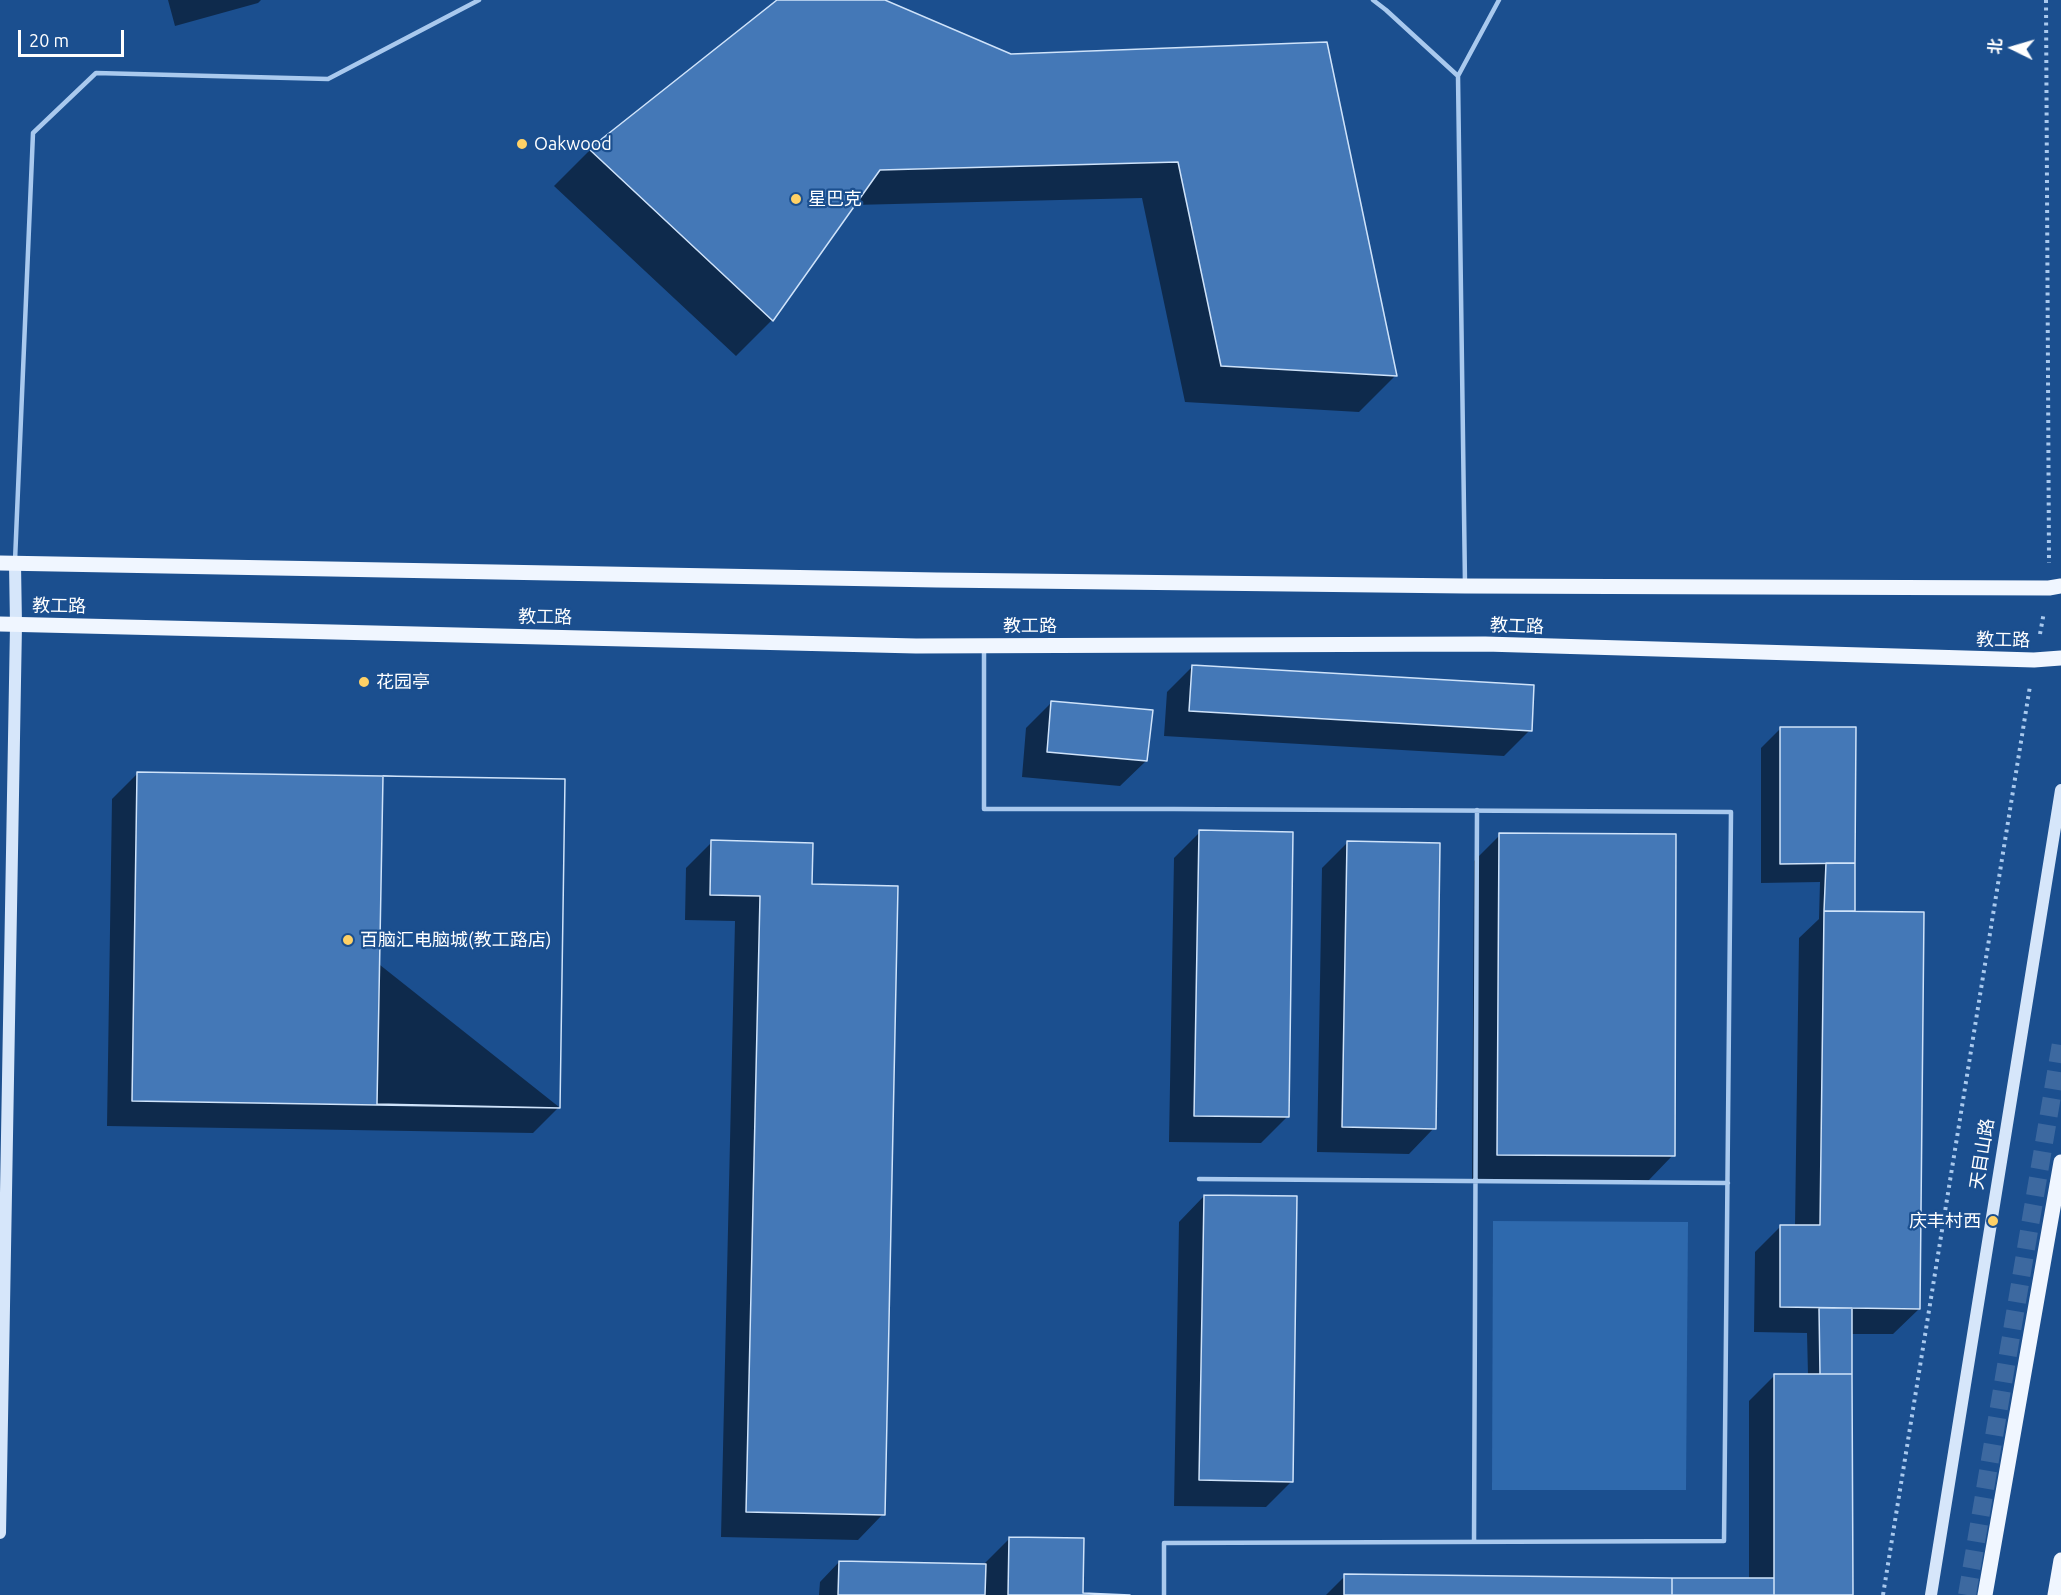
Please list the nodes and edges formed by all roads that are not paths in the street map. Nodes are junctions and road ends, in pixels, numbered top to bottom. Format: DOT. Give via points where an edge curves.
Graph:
graph roads {
  1 [pos="479,0"];
  2 [pos="1373,0"];
  3 [pos="1499,0"];
  4 [pos="1458,76"];
  5 [pos="8,564"];
  6 [pos="1465,586"];
  7 [pos="2055,587"];
  8 [pos="0,624"];
  9 [pos="16,625"];
  10 [pos="984,646"];
  11 [pos="2061,658"];
  12 [pos="2061,790"];
  13 [pos="1477,810"];
  14 [pos="2061,1162"];
  15 [pos="1198,1179"];
  16 [pos="1475,1182"];
  17 [pos="1728,1183"];
  18 [pos="0,1533"];
  19 [pos="1474,1542"];
  20 [pos="2061,1560"];
  21 [pos="1164,1595"];
  22 [pos="1931,1595"];
  23 [pos="1985,1595"];
  24 [pos="2055,1595"];
  1 -- 5 [label="lane" via="328,79 96,73 33,133"];
  2 -- 4 [label="lane"];
  3 -- 4 [label="lane"];
  4 -- 6 [label="lane"];
  5 -- 6 [label="main road"];
  5 -- 9 [label="street"];
  6 -- 7 [label="main road"];
  8 -- 9 [label="main road, 教工路"];
  9 -- 10 [label="main road, 教工路"];
  9 -- 18 [label="street"];
  10 -- 11 [label="main road, 教工路" via="1485,644"];
  10 -- 13 [label="lane" via="984,809"];
  12 -- 22 [label="street, 天目山路"];
  13 -- 16 [label="lane"];
  13 -- 17 [label="lane" via="1731,812"];
  14 -- 23 [label="main road"];
  15 -- 16 [label="lane"];
  16 -- 17 [label="lane"];
  16 -- 19 [label="lane"];
  17 -- 19 [label="lane" via="1724,1541"];
  19 -- 21 [label="lane" via="1164,1543"];
  20 -- 24 [label="main road"];
}
